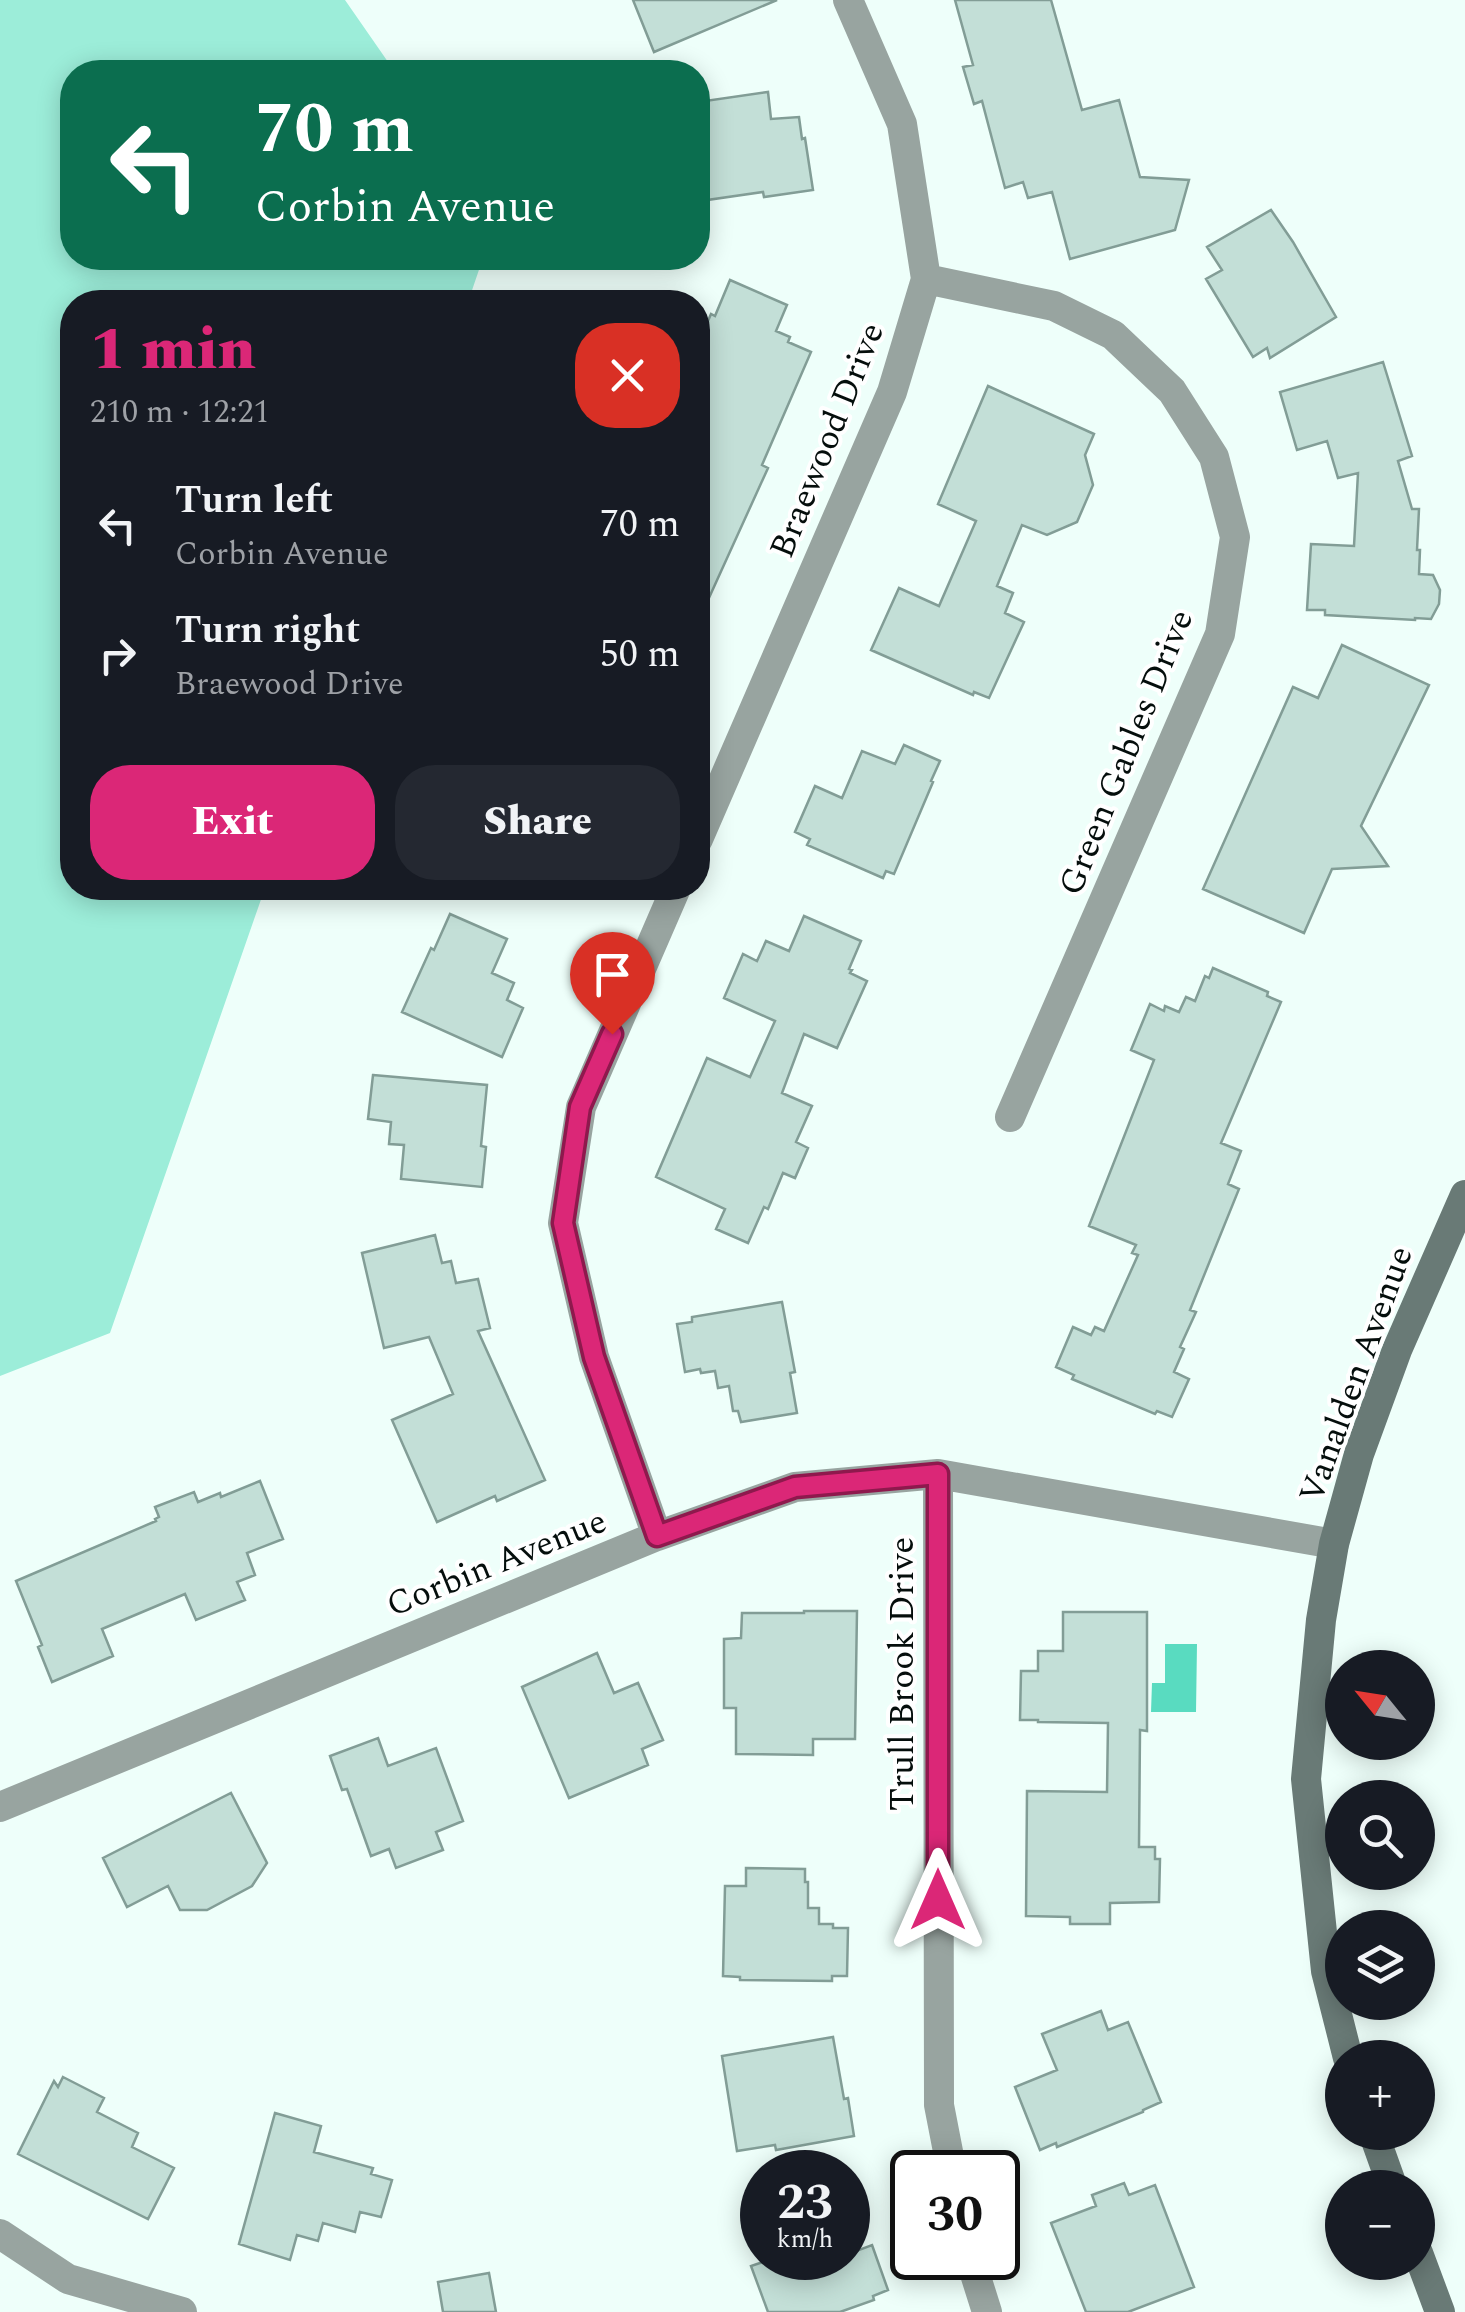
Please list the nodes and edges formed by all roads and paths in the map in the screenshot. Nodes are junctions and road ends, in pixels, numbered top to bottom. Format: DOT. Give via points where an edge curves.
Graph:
graph roads {
  1 [pos="848,0"];
  2 [pos="926,278"];
  3 [pos="710,811"];
  4 [pos="671,900"];
  5 [pos="1010,1118"];
  6 [pos="1465,1195"];
  7 [pos="938,1474"];
  8 [pos="657,1536"];
  9 [pos="1334,1544"];
  10 [pos="0,1807"];
  11 [pos="1343,2040"];
  12 [pos="948,2150"];
  13 [pos="0,2234"];
  14 [pos="977,2280"];
  15 [pos="1428,2280"];
  16 [pos="182,2312"];
  17 [pos="987,2312"];
  18 [pos="1440,2312"];
  1 -- 2 [label="street, Braewood Drive" via="902,124"];
  2 -- 3 [label="street, Braewood Drive" via="892,392"];
  2 -- 5 [label="street, Green Gables Drive" via="1054,306 1112,335 1172,390 1214,457 1234,537 1220,634"];
  4 -- 8 [label="street" via="580,1107 563,1223 594,1357"];
  6 -- 9 [label="main road, Vanalden Avenue" via="1358,1454"];
  7 -- 8 [label="street, Corbin Avenue" via="795,1487"];
  7 -- 9 [label="street, Corbin Avenue"];
  7 -- 12 [label="street, Trull Brook Drive" via="939,2106"];
  8 -- 10 [label="street, Corbin Avenue"];
  9 -- 11 [label="main road, Vanalden Avenue" via="1306,1779 1326,1971"];
  13 -- 16 [label="street" via="68,2279"];
  14 -- 17 [label="street"];
  15 -- 18 [label="main road"];
}
